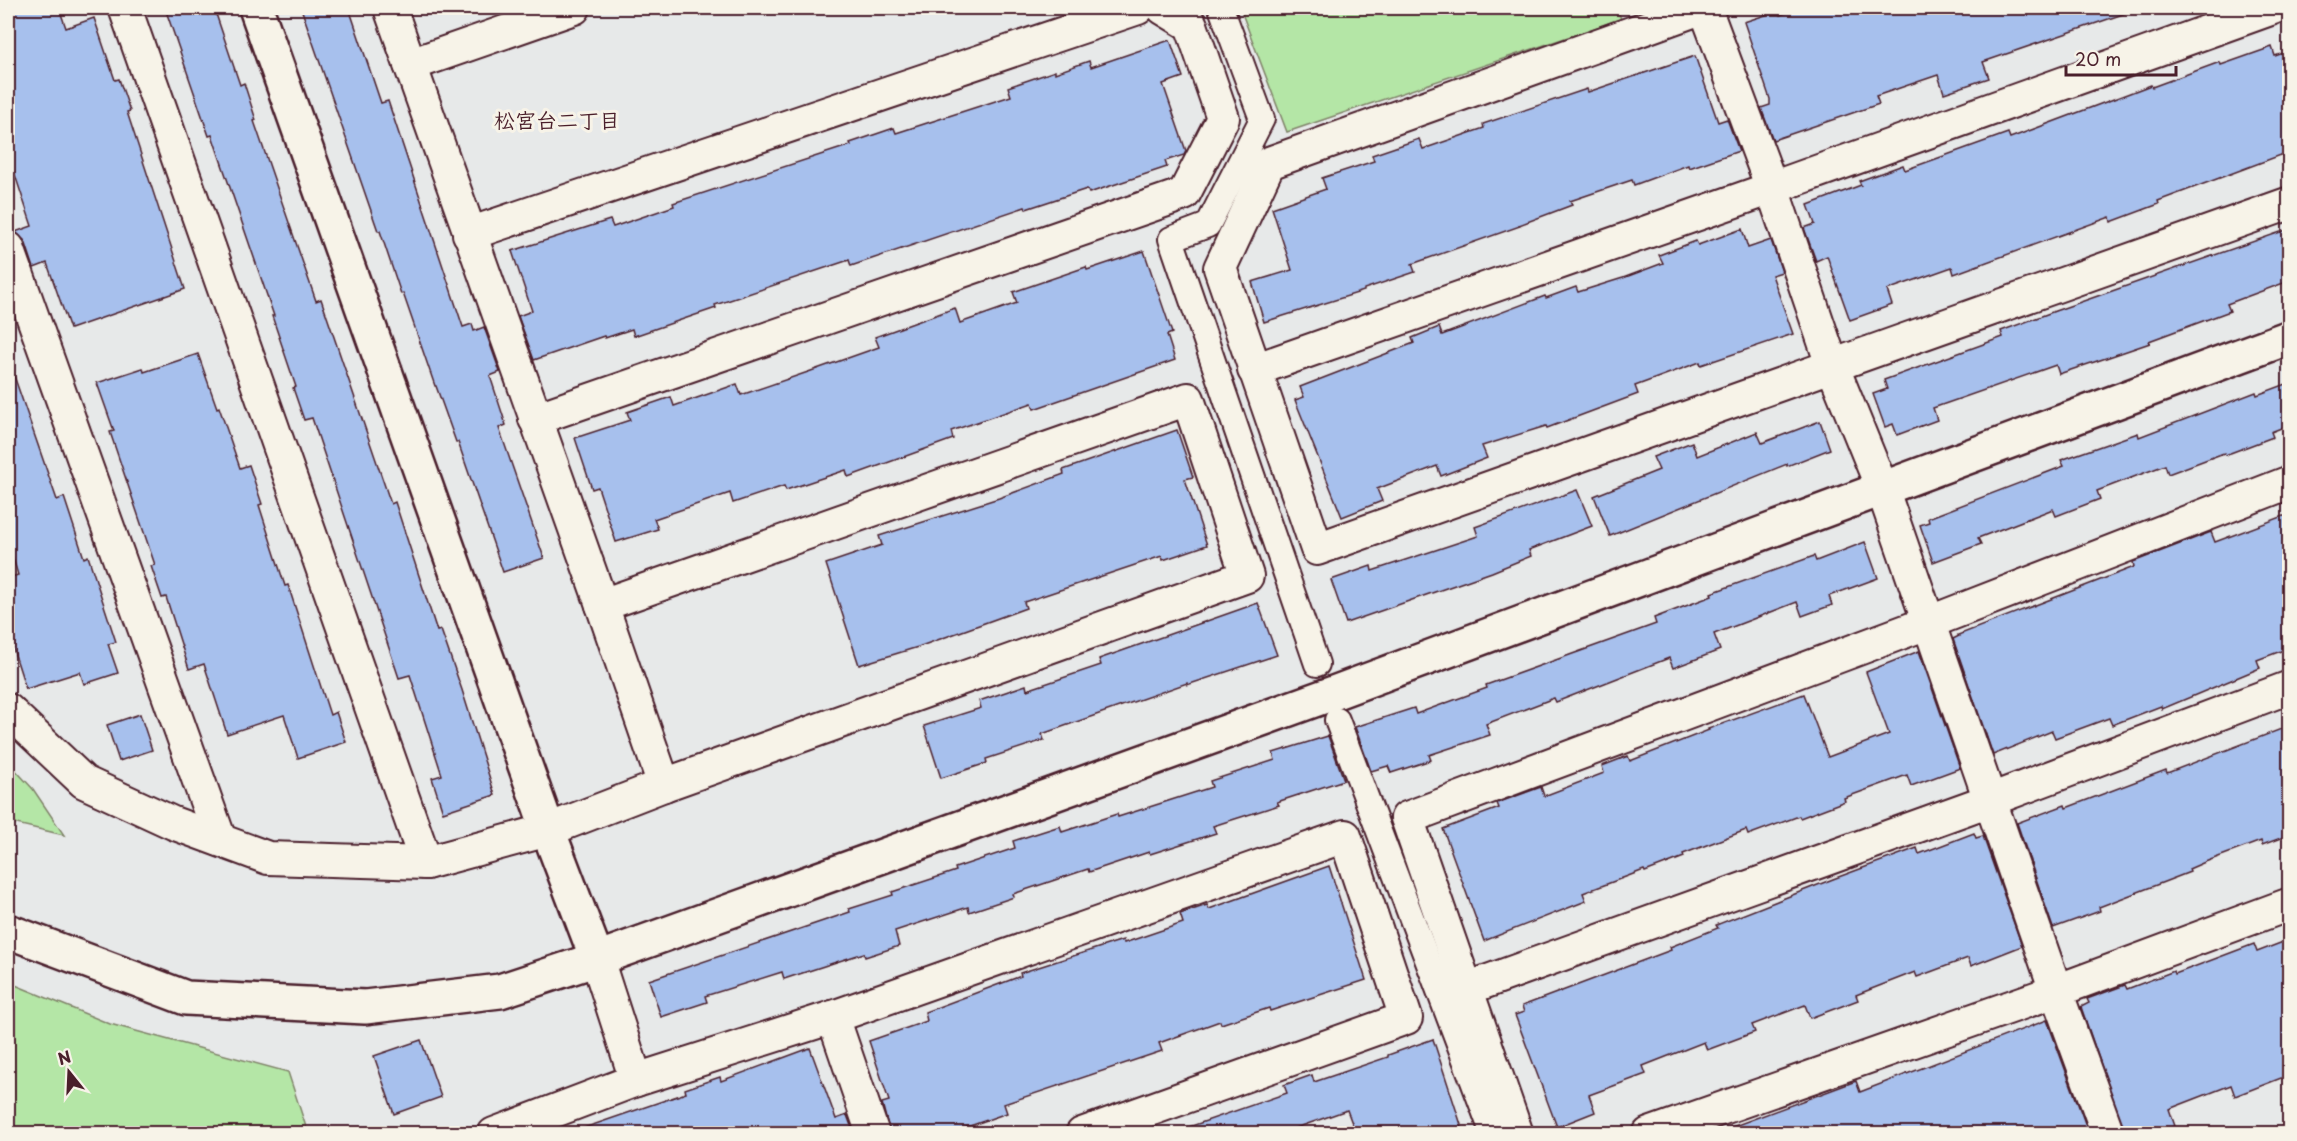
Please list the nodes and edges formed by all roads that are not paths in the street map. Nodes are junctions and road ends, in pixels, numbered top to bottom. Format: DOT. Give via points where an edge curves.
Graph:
graph roads {
  1 [pos="125,8"];
  2 [pos="256,8"];
  3 [pos="390,8"];
  4 [pos="574,8"];
  5 [pos="1138,8"];
  6 [pos="1162,8"];
  7 [pos="1221,8"];
  8 [pos="1703,8"];
  9 [pos="2273,8"];
  10 [pos="410,65"];
  11 [pos="1772,188"];
  12 [pos="2289,203"];
  13 [pos="469,234"];
  14 [pos="8,248"];
  15 [pos="2289,337"];
  16 [pos="1832,365"];
  17 [pos="1254,370"];
  18 [pos="535,418"];
  19 [pos="2289,482"];
  20 [pos="1882,488"];
  21 [pos="602,605"];
  22 [pos="1930,622"];
  23 [pos="1317,664"];
  24 [pos="2289,687"];
  25 [pos="8,710"];
  26 [pos="1337,720"];
  27 [pos="664,786"];
  28 [pos="1990,800"];
  29 [pos="548,830"];
  30 [pos="220,840"];
  31 [pos="426,863"];
  32 [pos="2289,904"];
  33 [pos="8,931"];
  34 [pos="597,959"];
  35 [pos="1466,989"];
  36 [pos="2056,991"];
  37 [pos="832,1017"];
  38 [pos="636,1080"];
  39 [pos="494,1134"];
  40 [pos="873,1134"];
  41 [pos="1082,1134"];
  42 [pos="1493,1134"];
  43 [pos="1517,1134"];
  44 [pos="1649,1134"];
  45 [pos="2108,1134"];
  1 -- 31 [label="street"];
  2 -- 29 [label="street"];
  3 -- 10 [label="street"];
  4 -- 10 [label="street"];
  5 -- 13 [label="street"];
  6 -- 18 [label="street" via="1191,25 1222,118 1184,194"];
  7 -- 23 [label="street" via="1262,119 1208,225 1171,239"];
  8 -- 11 [label="street"];
  8 -- 17 [label="street" via="1269,163 1220,268"];
  9 -- 11 [label="street"];
  10 -- 13 [label="street"];
  11 -- 16 [label="street"];
  11 -- 17 [label="street"];
  12 -- 16 [label="street"];
  13 -- 18 [label="street"];
  14 -- 30 [label="street"];
  15 -- 20 [label="street"];
  16 -- 17 [label="street" via="1317,549"];
  16 -- 20 [label="street"];
  18 -- 21 [label="street"];
  19 -- 22 [label="street"];
  20 -- 22 [label="street"];
  20 -- 34 [label="street" via="1339,691"];
  21 -- 27 [label="street"];
  21 -- 27 [label="street" via="1188,399 1247,576"];
  22 -- 28 [label="street"];
  22 -- 35 [label="street" via="1407,818"];
  24 -- 28 [label="street"];
  25 -- 30 [label="street" via="84,782"];
  26 -- 42 [label="street"];
  27 -- 29 [label="street"];
  28 -- 35 [label="street"];
  28 -- 36 [label="street"];
  29 -- 31 [label="street"];
  29 -- 34 [label="street"];
  30 -- 31 [label="street" via="268,858"];
  32 -- 36 [label="street"];
  33 -- 34 [label="street" via="186,998 364,1007 500,991"];
  34 -- 38 [label="street"];
  35 -- 43 [label="street"];
  36 -- 44 [label="street"];
  36 -- 45 [label="street"];
  37 -- 38 [label="street"];
  37 -- 40 [label="street"];
  37 -- 41 [label="street" via="1345,836 1406,1018"];
  38 -- 39 [label="street"];
}
